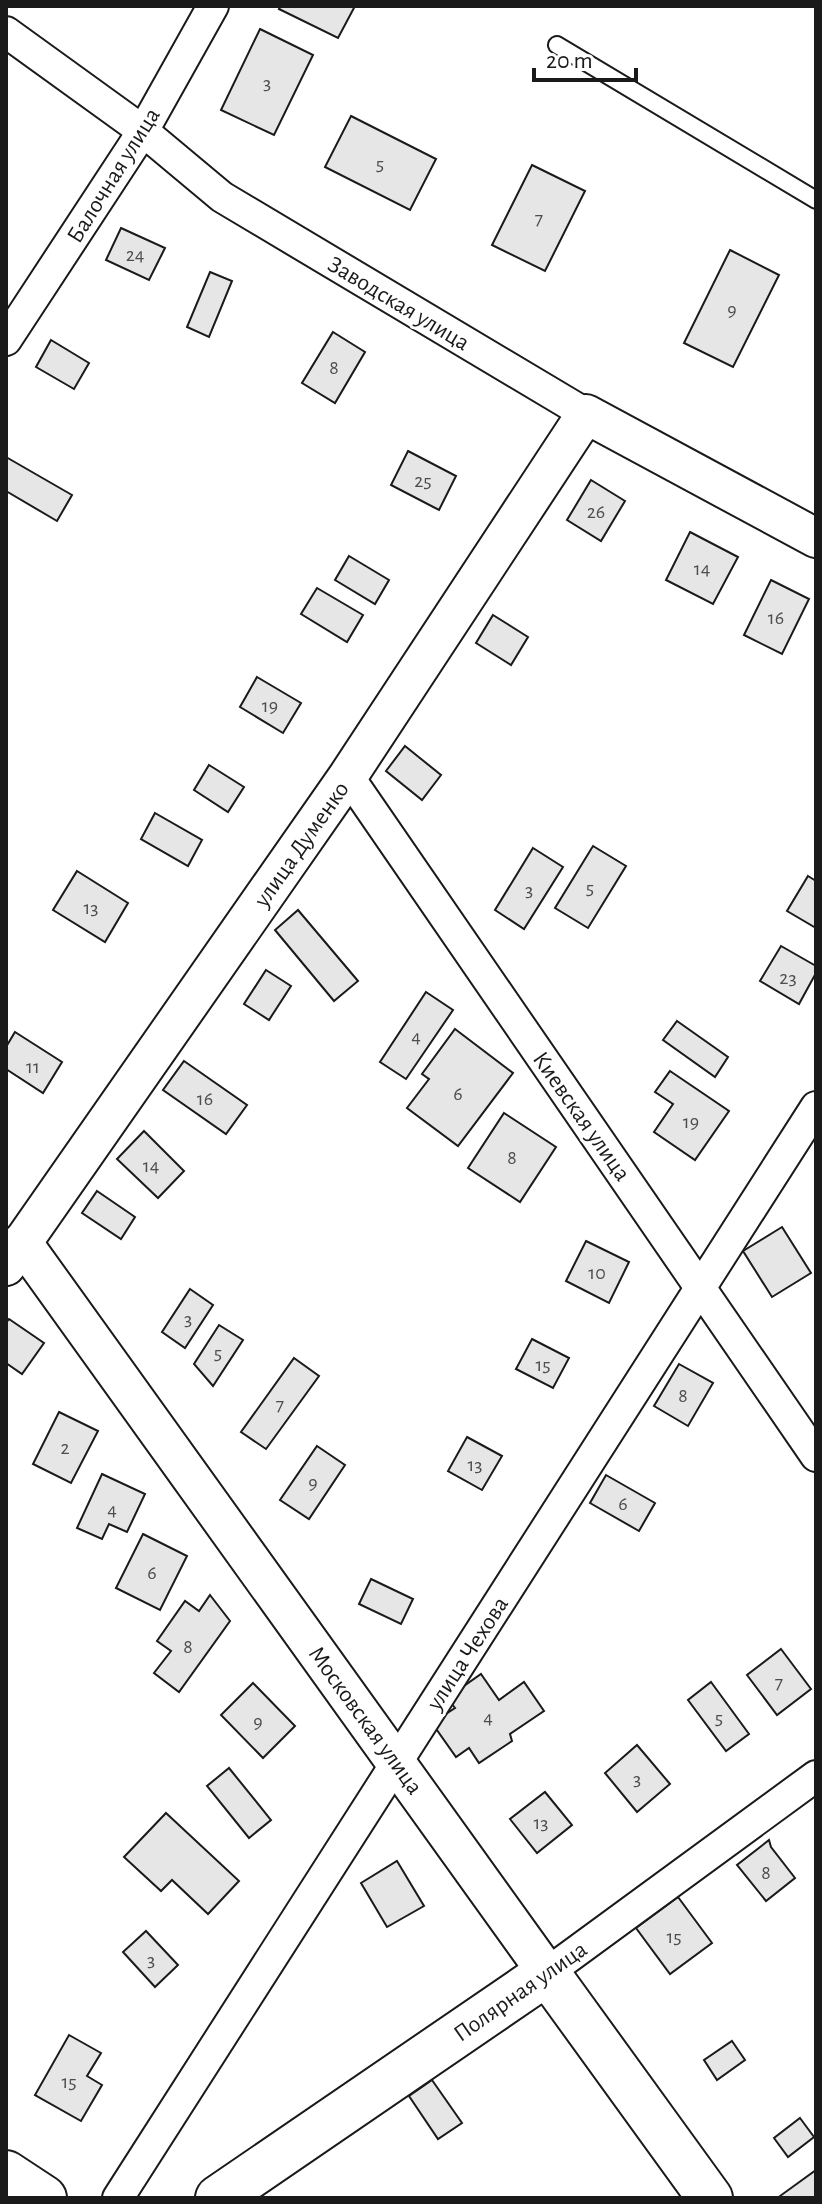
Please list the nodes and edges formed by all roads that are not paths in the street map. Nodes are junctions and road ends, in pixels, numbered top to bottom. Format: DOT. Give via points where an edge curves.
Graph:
graph roads {
  1 [pos="213,6"];
  2 [pos="6,32"];
  3 [pos="557,45"];
  4 [pos="143,131"];
  5 [pos="816,200"];
  6 [pos="6,340"];
  7 [pos="586,414"];
  8 [pos="816,538"];
  9 [pos="348,776"];
  10 [pos="816,1107"];
  11 [pos="14,1254"];
  12 [pos="700,1288"];
  13 [pos="816,1456"];
  14 [pos="397,1763"];
  15 [pos="816,1776"];
  16 [pos="547,1973"];
  17 [pos="6,2173"];
  18 [pos="44,2198"];
  19 [pos="118,2198"];
  20 [pos="218,2198"];
  21 [pos="710,2198"];
  1 -- 4 [label="street, Балочная улица"];
  2 -- 4 [label="street, Заводская улица"];
  3 -- 5 [label="lane"];
  4 -- 6 [label="street, Балочная улица"];
  4 -- 7 [label="street, Заводская улица" via="222,197"];
  7 -- 8 [label="street, Заводская улица"];
  7 -- 9 [label="street, улица Думенко"];
  9 -- 11 [label="street, улица Думенко"];
  9 -- 12 [label="street, Киевская улица"];
  10 -- 12 [label="street, улица Чехова"];
  11 -- 14 [label="street, Московская улица"];
  12 -- 13 [label="street, Киевская улица"];
  12 -- 14 [label="street, улица Чехова"];
  14 -- 16 [label="street, Московская улица"];
  14 -- 19 [label="street, улица Чехова"];
  15 -- 16 [label="street, Полярная улица"];
  16 -- 20 [label="main road, Полярная улица"];
  16 -- 21 [label="main road, Московская улица"];
  17 -- 18 [label="main road"];
}
